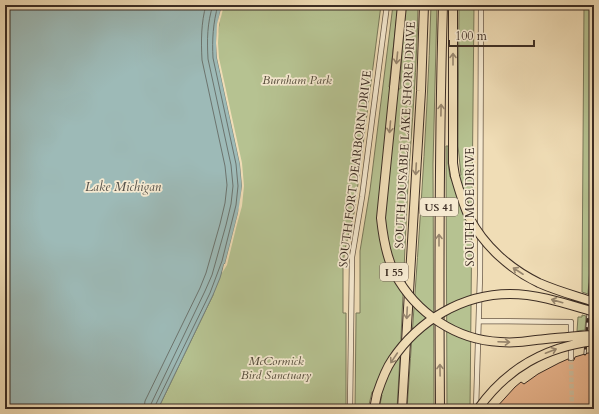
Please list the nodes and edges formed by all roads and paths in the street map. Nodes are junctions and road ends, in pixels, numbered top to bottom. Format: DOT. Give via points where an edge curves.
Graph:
graph roads {
  1 [pos="387,5"];
  2 [pos="402,5"];
  3 [pos="424,5"];
  4 [pos="443,5"];
  5 [pos="453,5"];
  6 [pos="481,5"];
  7 [pos="594,302"];
  8 [pos="594,312"];
  9 [pos="479,322"];
  10 [pos="594,335"];
  11 [pos="594,341"];
  12 [pos="572,358"];
  13 [pos="350,409"];
  14 [pos="374,409"];
  15 [pos="402,409"];
  16 [pos="440,409"];
  17 [pos="477,409"];
  1 -- 13 [label="street, SOUTH FORT DEARBORN DRIVE" via="352,257"];
  2 -- 10 [label="highway, I 55, one-way, bridge" via="382,218 383,237 395,273 414,301 425,312 445,326 466,335 500,342"];
  3 -- 15 [label="highway, SOUTH DUSABLE LAKE SHORE DRIVE / US 41, one-way"];
  16 -- 4 [label="highway, US 41, one-way" via="439,208"];
  7 -- 5 [label="highway, one-way, bridge" via="539,283 512,267 487,244 469,216 462,201 453,163"];
  6 -- 9 [label="street, SOUTH MOE DRIVE"];
  8 -- 14 [label="highway, one-way, bridge" via="550,299 524,295 498,294 463,302 436,316 412,335 402,347 391,361 382,380"];
  9 -- 12 [label="street" via="571,322"];
  9 -- 17 [label="street, SOUTH MOE DRIVE"];
  17 -- 11 [label="highway, one-way, bridge" via="501,381 532,359 559,348"];
}
